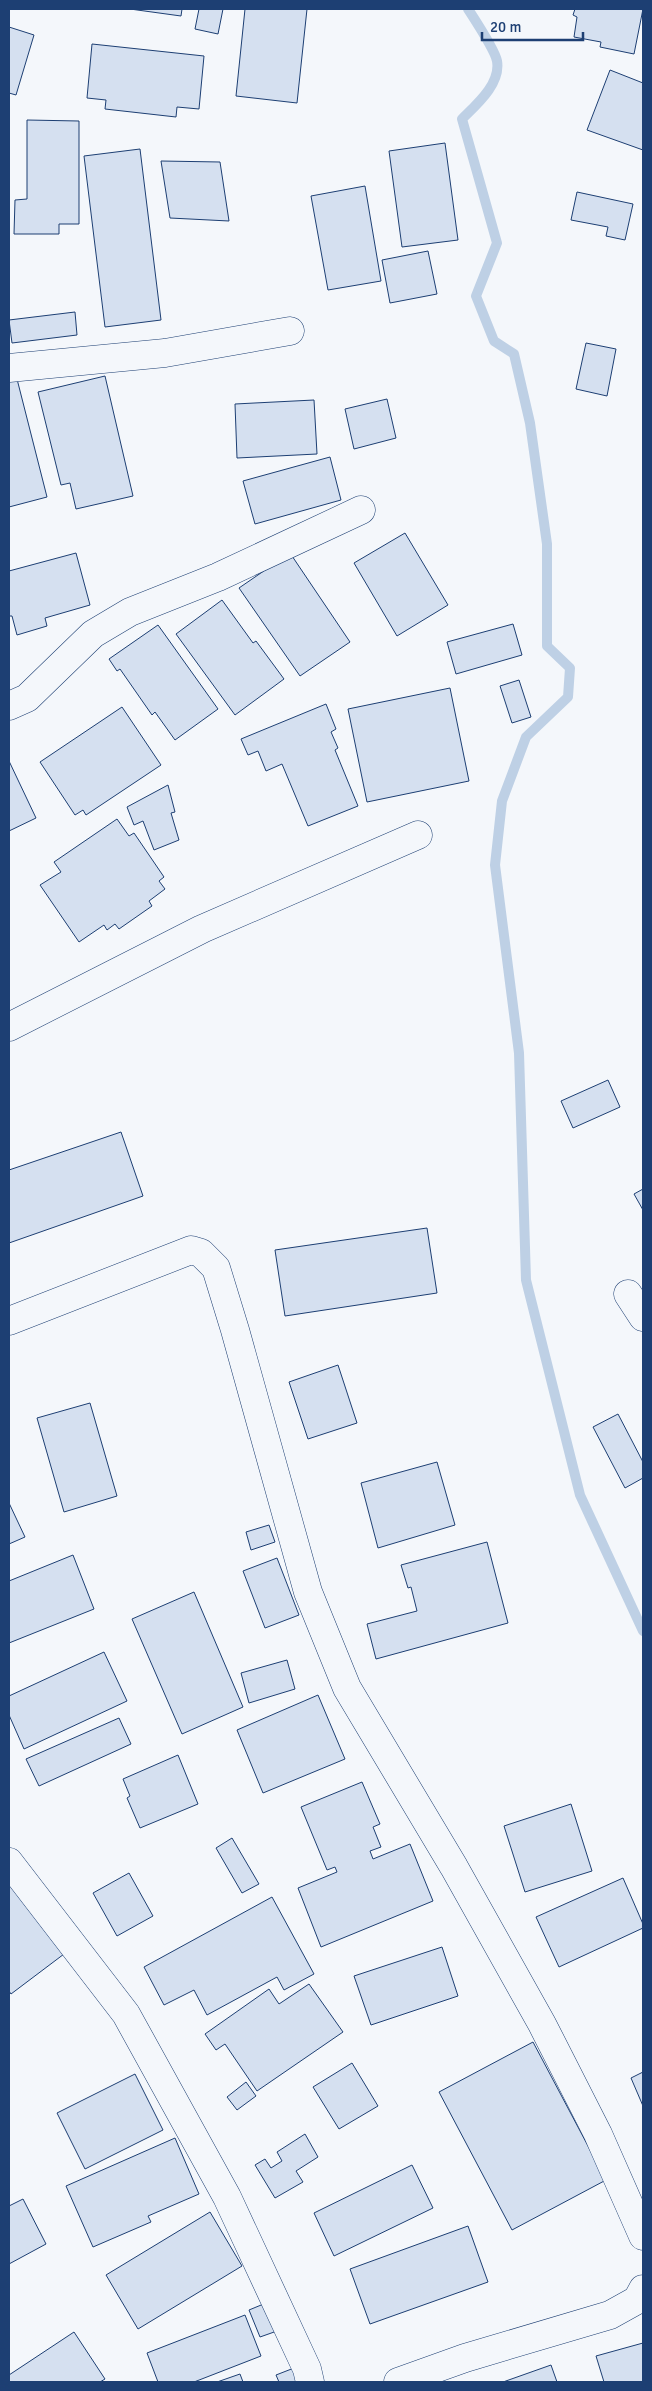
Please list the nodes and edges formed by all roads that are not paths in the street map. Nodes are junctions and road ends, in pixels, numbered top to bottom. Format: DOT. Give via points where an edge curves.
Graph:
graph roads {
  1 [pos="290,331"];
  2 [pos="9,368"];
  3 [pos="361,510"];
  4 [pos="9,706"];
  5 [pos="418,835"];
  6 [pos="9,1026"];
  7 [pos="628,1294"];
  8 [pos="643,1317"];
  9 [pos="9,1321"];
  10 [pos="9,1862"];
  11 [pos="643,2236"];
  12 [pos="643,2289"];
  13 [pos="310,2382"];
  14 [pos="398,2382"];
  1 -- 2 [label="street" via="165,353"];
  3 -- 4 [label="street" via="218,578 130,612 92,634 27,698"];
  5 -- 6 [label="street" via="202,928"];
  7 -- 8 [label="street"];
  9 -- 11 [label="street" via="191,1250 201,1253 216,1268 308,1592 347,1688 454,1867 542,2024 598,2134"];
  10 -- 13 [label="street" via="126,2014 227,2197 307,2369"];
  12 -- 14 [label="street" via="637,2300 610,2315 465,2358"];
}
